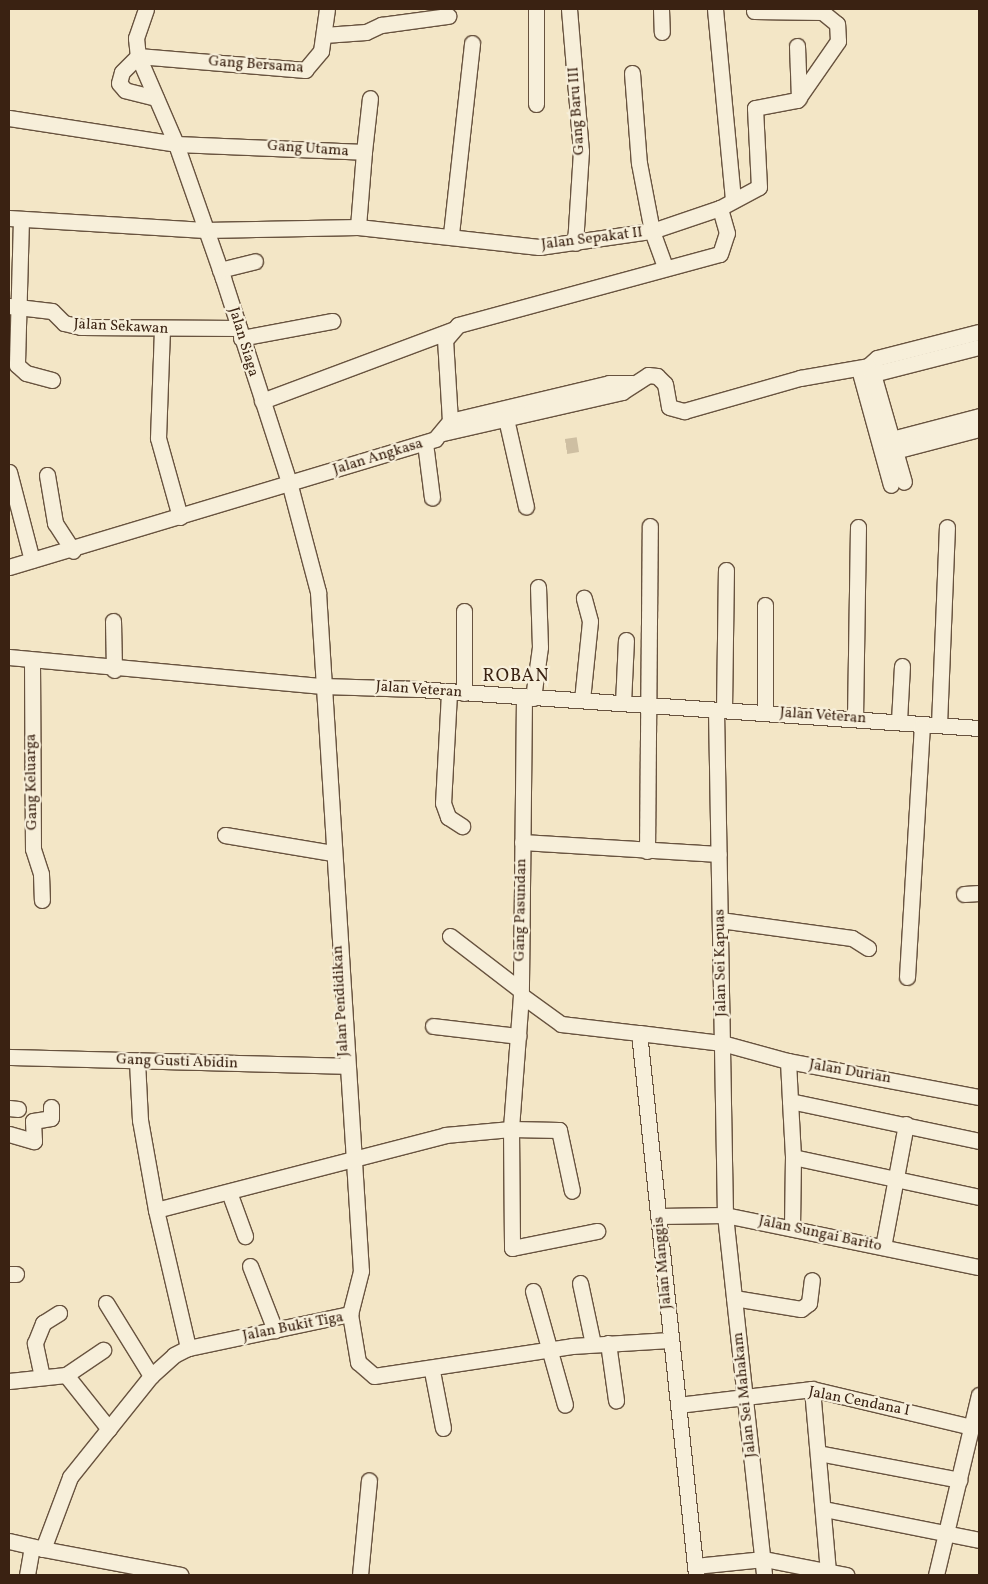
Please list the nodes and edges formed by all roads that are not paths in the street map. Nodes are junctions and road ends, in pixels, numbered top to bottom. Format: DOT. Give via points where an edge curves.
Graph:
graph roads {
  1 [pos="146,9"];
  2 [pos="327,9"];
  3 [pos="536,9"];
  4 [pos="569,9"];
  5 [pos="661,9"];
  6 [pos="715,9"];
  7 [pos="754,11"];
  8 [pos="448,16"];
  9 [pos="662,32"];
  10 [pos="324,34"];
  11 [pos="472,42"];
  12 [pos="797,46"];
  13 [pos="138,56"];
  14 [pos="632,73"];
  15 [pos="156,98"];
  16 [pos="370,98"];
  17 [pos="800,98"];
  18 [pos="536,104"];
  19 [pos="9,118"];
  20 [pos="176,144"];
  21 [pos="364,152"];
  22 [pos="733,198"];
  23 [pos="720,208"];
  24 [pos="15,218"];
  25 [pos="358,227"];
  26 [pos="205,230"];
  27 [pos="652,231"];
  28 [pos="451,234"];
  29 [pos="575,243"];
  30 [pos="255,261"];
  31 [pos="665,267"];
  32 [pos="220,270"];
  33 [pos="15,307"];
  34 [pos="332,321"];
  35 [pos="162,329"];
  36 [pos="452,330"];
  37 [pos="979,332"];
  38 [pos="240,333"];
  39 [pos="979,347"];
  40 [pos="867,370"];
  41 [pos="52,380"];
  42 [pos="262,401"];
  43 [pos="505,415"];
  44 [pos="979,416"];
  45 [pos="446,427"];
  46 [pos="979,429"];
  47 [pos="425,443"];
  48 [pos="888,446"];
  49 [pos="9,472"];
  50 [pos="47,475"];
  51 [pos="289,482"];
  52 [pos="897,484"];
  53 [pos="432,498"];
  54 [pos="526,507"];
  55 [pos="180,517"];
  56 [pos="650,526"];
  57 [pos="858,527"];
  58 [pos="947,527"];
  59 [pos="73,550"];
  60 [pos="32,560"];
  61 [pos="9,567"];
  62 [pos="726,570"];
  63 [pos="538,587"];
  64 [pos="584,598"];
  65 [pos="765,604"];
  66 [pos="464,611"];
  67 [pos="112,621"];
  68 [pos="626,640"];
  69 [pos="9,657"];
  70 [pos="32,661"];
  71 [pos="902,666"];
  72 [pos="114,670"];
  73 [pos="323,686"];
  74 [pos="449,693"];
  75 [pos="464,694"];
  76 [pos="529,697"];
  77 [pos="582,700"];
  78 [pos="623,703"];
  79 [pos="648,705"];
  80 [pos="720,710"];
  81 [pos="765,712"];
  82 [pos="855,718"];
  83 [pos="899,722"];
  84 [pos="922,724"];
  85 [pos="939,725"];
  86 [pos="979,728"];
  87 [pos="462,826"];
  88 [pos="225,835"];
  89 [pos="522,842"];
  90 [pos="647,851"];
  91 [pos="333,853"];
  92 [pos="719,854"];
  93 [pos="979,893"];
  94 [pos="964,894"];
  95 [pos="42,900"];
  96 [pos="720,920"];
  97 [pos="450,936"];
  98 [pos="868,948"];
  99 [pos="907,977"];
  100 [pos="520,992"];
  101 [pos="434,1026"];
  102 [pos="639,1033"];
  103 [pos="518,1036"];
  104 [pos="722,1043"];
  105 [pos="9,1057"];
  106 [pos="137,1061"];
  107 [pos="788,1061"];
  108 [pos="345,1066"];
  109 [pos="979,1098"];
  110 [pos="790,1101"];
  111 [pos="51,1107"];
  112 [pos="906,1124"];
  113 [pos="511,1129"];
  114 [pos="9,1134"];
  115 [pos="979,1141"];
  116 [pos="793,1157"];
  117 [pos="353,1161"];
  118 [pos="896,1180"];
  119 [pos="572,1191"];
  120 [pos="229,1192"];
  121 [pos="979,1197"];
  122 [pos="156,1210"];
  123 [pos="725,1215"];
  124 [pos="658,1216"];
  125 [pos="792,1228"];
  126 [pos="597,1231"];
  127 [pos="245,1236"];
  128 [pos="883,1247"];
  129 [pos="250,1266"];
  130 [pos="979,1267"];
  131 [pos="812,1280"];
  132 [pos="580,1283"];
  133 [pos="533,1291"];
  134 [pos="734,1298"];
  135 [pos="106,1303"];
  136 [pos="59,1313"];
  137 [pos="350,1314"];
  138 [pos="275,1330"];
  139 [pos="670,1340"];
  140 [pos="593,1344"];
  141 [pos="608,1344"];
  142 [pos="188,1348"];
  143 [pos="103,1350"];
  144 [pos="547,1351"];
  145 [pos="432,1371"];
  146 [pos="66,1375"];
  147 [pos="42,1376"];
  148 [pos="151,1376"];
  149 [pos="9,1381"];
  150 [pos="812,1389"];
  151 [pos="979,1395"];
  152 [pos="745,1398"];
  153 [pos="616,1400"];
  154 [pos="565,1405"];
  155 [pos="678,1405"];
  156 [pos="971,1427"];
  157 [pos="443,1428"];
  158 [pos="109,1429"];
  159 [pos="818,1453"];
  160 [pos="369,1480"];
  161 [pos="959,1480"];
  162 [pos="824,1509"];
  163 [pos="946,1534"];
  164 [pos="979,1540"];
  165 [pos="9,1541"];
  166 [pos="37,1548"];
  167 [pos="764,1559"];
  168 [pos="696,1571"];
  169 [pos="828,1572"];
  170 [pos="151,1573"];
  171 [pos="27,1575"];
  172 [pos="181,1575"];
  173 [pos="360,1575"];
  174 [pos="764,1575"];
  175 [pos="846,1575"];
  176 [pos="936,1575"];
  1 -- 13 [label="street, Jalan Siaga" via="136,38"];
  2 -- 10 [label="street, Gang Bersama"];
  3 -- 18 [label="street"];
  4 -- 29 [label="street, Gang Baru III" via="581,151"];
  5 -- 9 [label="street"];
  6 -- 22 [label="street"];
  7 -- 17 [label="street" via="822,12 837,24 840,32 836,46"];
  8 -- 10 [label="street" via="381,25 366,32"];
  10 -- 13 [label="street, Gang Bersama" via="318,59 305,70"];
  11 -- 28 [label="street"];
  12 -- 17 [label="street"];
  13 -- 15 [label="street, Jalan Siaga"];
  13 -- 15 [label="street" via="122,72 119,83 124,90"];
  14 -- 27 [label="street" via="639,163"];
  15 -- 20 [label="street, Jalan Siaga"];
  16 -- 21 [label="street"];
  17 -- 22 [label="street, Jalan Sepakat II" via="755,108 759,187"];
  19 -- 20 [label="street, Gang Utama"];
  20 -- 21 [label="street, Gang Utama"];
  20 -- 26 [label="street, Jalan Siaga"];
  21 -- 25 [label="street, Gang Utama"];
  22 -- 23 [label="street, Jalan Sepakat II"];
  23 -- 27 [label="street, Jalan Sepakat II"];
  23 -- 31 [label="street" via="727,233 720,254"];
  24 -- 26 [label="street, Jalan Sepakat II"];
  24 -- 33 [label="street"];
  25 -- 26 [label="street, Jalan Sepakat II"];
  25 -- 28 [label="street, Jalan Sepakat II"];
  26 -- 32 [label="street, Jalan Siaga"];
  27 -- 29 [label="street, Jalan Sepakat II"];
  27 -- 31 [label="street"];
  28 -- 29 [label="street, Jalan Sepakat II" via="492,245"];
  30 -- 32 [label="street"];
  31 -- 36 [label="street" via="492,313"];
  32 -- 38 [label="street, Jalan Siaga"];
  33 -- 35 [label="street, Jalan Sekawan" via="52,311 69,326"];
  33 -- 41 [label="street" via="17,365 26,373"];
  34 -- 38 [label="street, Jalan Sekawan"];
  35 -- 38 [label="street, Jalan Sekawan"];
  35 -- 55 [label="street" via="158,438"];
  36 -- 42 [label="street"];
  36 -- 45 [label="street" via="444,340"];
  37 -- 40 [label="street" via="877,358"];
  38 -- 42 [label="street, Jalan Siaga"];
  39 -- 40 [label="street"];
  40 -- 43 [label="street, Jalan Angkasa" via="800,378 684,411 670,407 665,384 657,376 632,383 622,392"];
  40 -- 48 [label="street"];
  42 -- 51 [label="street, Jalan Siaga"];
  43 -- 45 [label="street, Jalan Angkasa"];
  43 -- 54 [label="street"];
  44 -- 48 [label="street"];
  45 -- 47 [label="street, Jalan Angkasa"];
  46 -- 48 [label="street"];
  47 -- 51 [label="street, Jalan Angkasa"];
  47 -- 53 [label="street"];
  48 -- 52 [label="street"];
  49 -- 60 [label="street"];
  50 -- 59 [label="street" via="55,523"];
  51 -- 55 [label="street, Jalan Angkasa"];
  51 -- 73 [label="street, Jalan Siaga" via="318,592"];
  55 -- 59 [label="street, Jalan Angkasa"];
  56 -- 79 [label="street"];
  57 -- 82 [label="street"];
  58 -- 85 [label="street"];
  59 -- 60 [label="street, Jalan Angkasa"];
  60 -- 61 [label="street, Jalan Angkasa"];
  62 -- 80 [label="street, Jalan Sei Kapuas"];
  63 -- 76 [label="street, Gang Pasundan" via="540,648"];
  64 -- 77 [label="street" via="590,621"];
  65 -- 81 [label="street"];
  66 -- 75 [label="street"];
  67 -- 72 [label="street"];
  68 -- 78 [label="street"];
  69 -- 70 [label="street, Jalan Veteran"];
  70 -- 72 [label="street, Jalan Veteran"];
  70 -- 95 [label="street, Gang Keluarga" via="32,849 41,874"];
  71 -- 83 [label="street"];
  72 -- 73 [label="street, Jalan Veteran"];
  73 -- 74 [label="street, Jalan Veteran"];
  73 -- 91 [label="street, Jalan Pendidikan"];
  74 -- 75 [label="street, Jalan Veteran"];
  74 -- 87 [label="street" via="443,803 448,817"];
  75 -- 76 [label="street, Jalan Veteran"];
  76 -- 77 [label="street, Jalan Veteran"];
  76 -- 89 [label="street, Gang Pasundan"];
  77 -- 78 [label="street, Jalan Veteran"];
  78 -- 79 [label="street, Jalan Veteran"];
  79 -- 80 [label="street, Jalan Veteran"];
  79 -- 90 [label="street"];
  80 -- 81 [label="street, Jalan Veteran"];
  80 -- 92 [label="street, Jalan Sei Kapuas"];
  81 -- 82 [label="street, Jalan Veteran"];
  82 -- 83 [label="street, Jalan Veteran"];
  83 -- 84 [label="street, Jalan Veteran"];
  84 -- 85 [label="street, Jalan Veteran"];
  84 -- 99 [label="street"];
  85 -- 86 [label="street, Jalan Veteran"];
  88 -- 91 [label="street"];
  89 -- 90 [label="street"];
  89 -- 100 [label="street, Gang Pasundan"];
  90 -- 92 [label="street"];
  91 -- 108 [label="street, Jalan Pendidikan"];
  92 -- 96 [label="street, Jalan Sei Kapuas"];
  93 -- 94 [label="street"];
  96 -- 98 [label="street" via="852,938"];
  96 -- 104 [label="street, Jalan Sei Kapuas"];
  97 -- 100 [label="street"];
  100 -- 102 [label="street" via="561,1024"];
  100 -- 103 [label="street, Gang Pasundan"];
  101 -- 103 [label="street"];
  102 -- 104 [label="street"];
  102 -- 124 [label="street, Jalan Manggis"];
  103 -- 113 [label="street, Gang Pasundan"];
  104 -- 107 [label="street, Jalan Durian"];
  104 -- 123 [label="street, Jalan Sei Kapuas"];
  105 -- 106 [label="street, Gang Gusti Abidin"];
  106 -- 108 [label="street, Gang Gusti Abidin"];
  106 -- 122 [label="street" via="140,1120"];
  107 -- 109 [label="street, Jalan Durian"];
  107 -- 110 [label="street"];
  108 -- 117 [label="street, Jalan Pendidikan"];
  110 -- 112 [label="street"];
  110 -- 116 [label="street"];
  111 -- 114 [label="street" via="51,1118 33,1121 34,1141"];
  112 -- 115 [label="street"];
  112 -- 118 [label="street"];
  113 -- 117 [label="street" via="445,1134"];
  113 -- 119 [label="street" via="559,1130"];
  113 -- 126 [label="street, Gang Pasundan" via="512,1248"];
  116 -- 118 [label="street"];
  116 -- 125 [label="street"];
  117 -- 120 [label="street"];
  117 -- 137 [label="street, Jalan Pendidikan" via="361,1272"];
  118 -- 121 [label="street"];
  118 -- 128 [label="street"];
  120 -- 122 [label="street"];
  120 -- 127 [label="street"];
  122 -- 142 [label="street"];
  123 -- 124 [label="street, Jalan Sungai Barito"];
  123 -- 125 [label="street, Jalan Sungai Barito"];
  123 -- 134 [label="street, Jalan Sei Mahakam"];
  124 -- 139 [label="street, Jalan Manggis"];
  125 -- 128 [label="street, Jalan Sungai Barito"];
  128 -- 130 [label="street, Jalan Sungai Barito"];
  129 -- 138 [label="street"];
  131 -- 134 [label="street" via="809,1303 801,1309"];
  132 -- 140 [label="street"];
  133 -- 144 [label="street"];
  134 -- 152 [label="street, Jalan Sei Mahakam"];
  135 -- 148 [label="street"];
  136 -- 147 [label="street" via="43,1323 37,1336"];
  137 -- 138 [label="street, Jalan Bukit Tiga"];
  137 -- 145 [label="street, Jalan Bukit Tiga" via="358,1362 366,1371 383,1377"];
  138 -- 142 [label="street, Jalan Bukit Tiga"];
  139 -- 141 [label="street, Jalan Bukit Tiga"];
  139 -- 155 [label="street, Jalan Manggis"];
  140 -- 141 [label="street, Jalan Bukit Tiga"];
  140 -- 144 [label="street, Jalan Bukit Tiga"];
  141 -- 153 [label="street"];
  142 -- 148 [label="street, Jalan Bukit Tiga"];
  143 -- 146 [label="street"];
  144 -- 145 [label="street, Jalan Bukit Tiga"];
  144 -- 154 [label="street"];
  145 -- 157 [label="street"];
  146 -- 147 [label="street"];
  146 -- 158 [label="street"];
  147 -- 149 [label="street"];
  148 -- 158 [label="street, Jalan Bukit Tiga"];
  150 -- 152 [label="street, Jalan Cendana I"];
  150 -- 156 [label="street, Jalan Cendana I"];
  150 -- 159 [label="street"];
  151 -- 156 [label="street"];
  152 -- 155 [label="street, Jalan Cendana I"];
  152 -- 167 [label="street, Jalan Sei Mahakam"];
  155 -- 168 [label="street, Jalan Manggis"];
  156 -- 161 [label="street"];
  158 -- 166 [label="street, Jalan Bukit Tiga" via="63,1488"];
  159 -- 161 [label="street"];
  159 -- 162 [label="street"];
  160 -- 173 [label="street"];
  161 -- 163 [label="street"];
  162 -- 163 [label="street"];
  162 -- 169 [label="street"];
  163 -- 164 [label="street"];
  163 -- 176 [label="street"];
  165 -- 166 [label="street"];
  166 -- 170 [label="street"];
  166 -- 171 [label="street, Jalan Bukit Tiga"];
  167 -- 168 [label="street"];
  167 -- 169 [label="street"];
  167 -- 174 [label="street, Jalan Sei Mahakam"];
  169 -- 175 [label="street"];
  170 -- 172 [label="street"];
}
